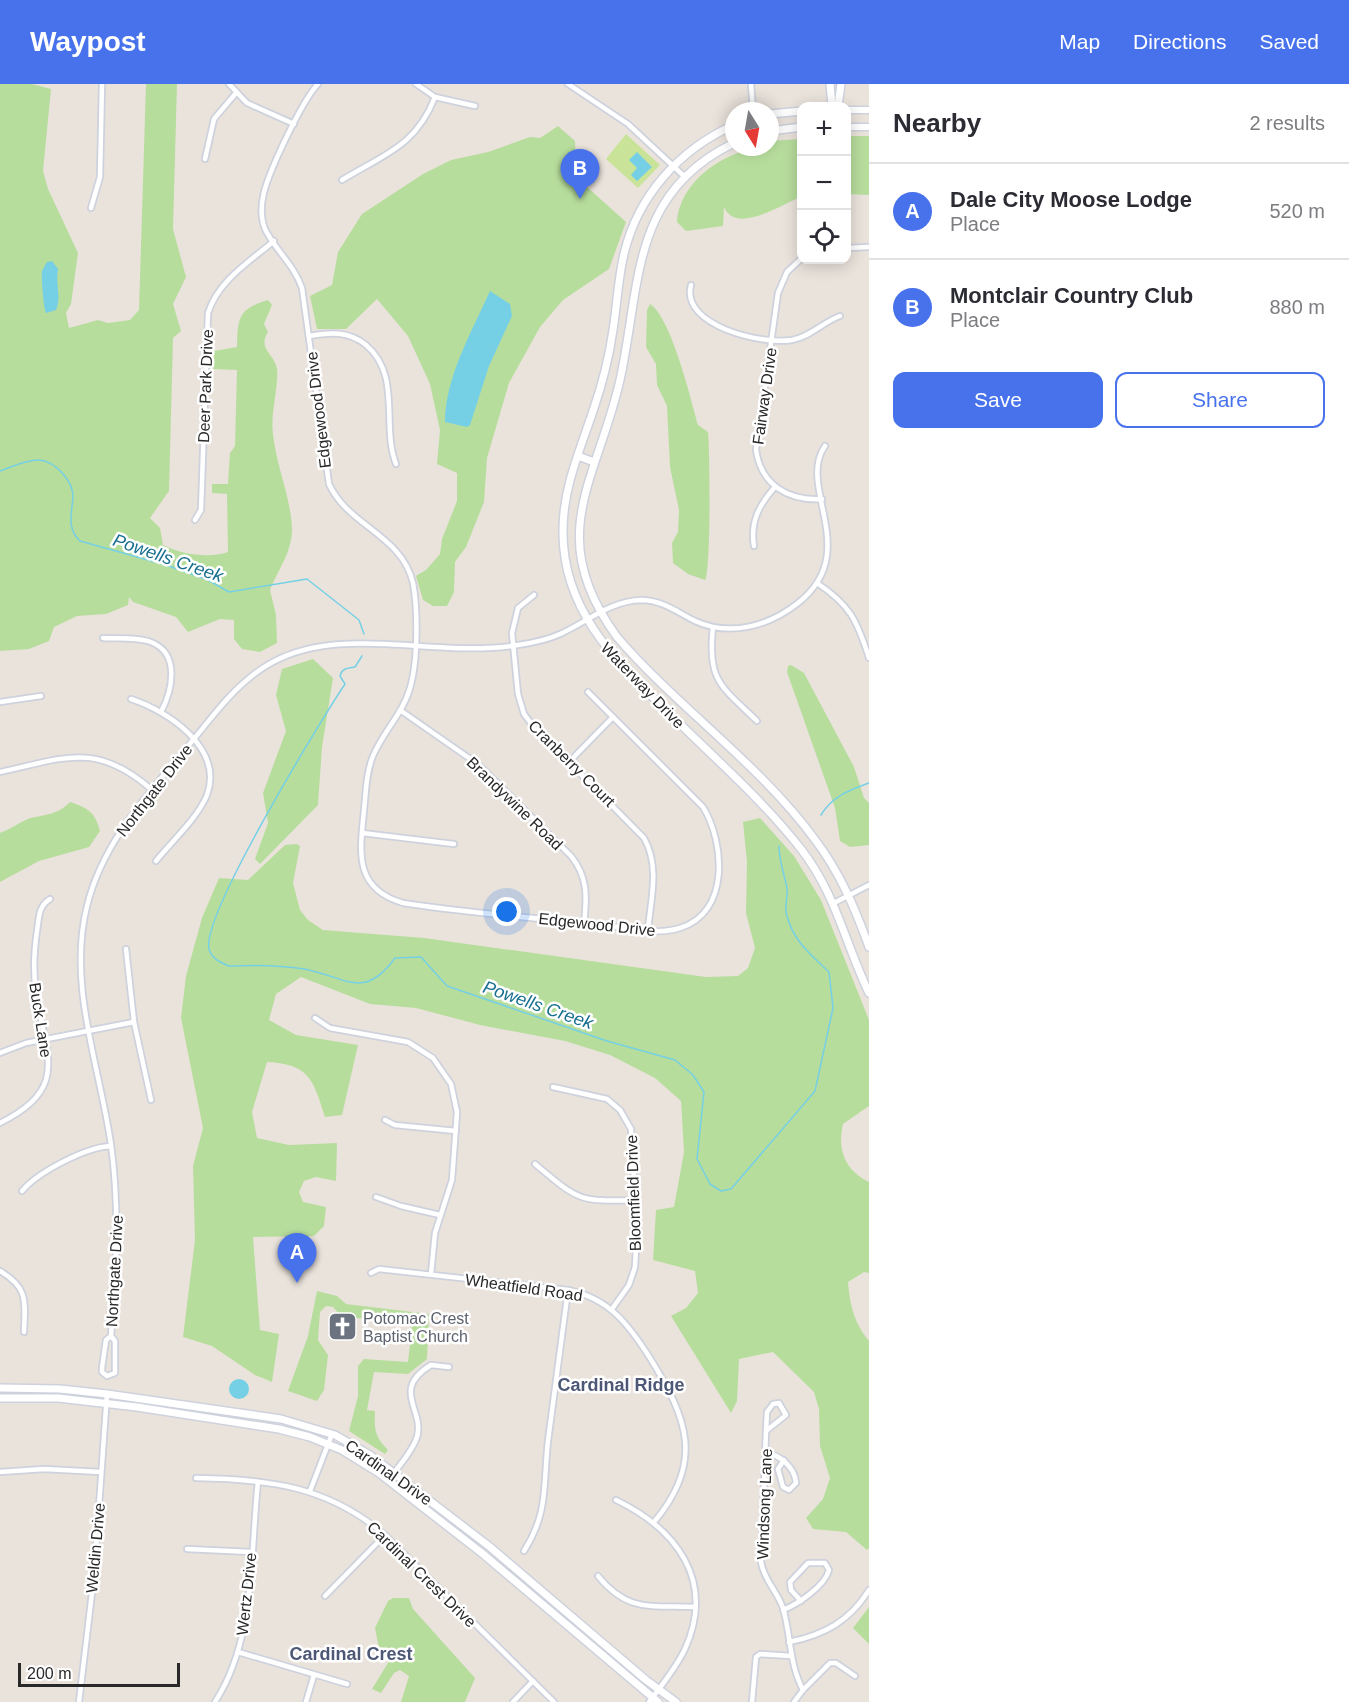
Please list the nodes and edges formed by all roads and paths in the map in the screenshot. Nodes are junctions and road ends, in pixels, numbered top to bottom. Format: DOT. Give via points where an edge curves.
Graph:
graph roads {
  1 [pos="102,84"];
  2 [pos="229,84"];
  3 [pos="318,84"];
  4 [pos="416,84"];
  5 [pos="751,84"];
  6 [pos="830,84"];
  7 [pos="841,84"];
  8 [pos="570,85"];
  9 [pos="236,93"];
  10 [pos="435,97"];
  11 [pos="752,102"];
  12 [pos="832,102"];
  13 [pos="839,102"];
  14 [pos="475,106"];
  15 [pos="851,110"];
  16 [pos="869,110"];
  17 [pos="797,111"];
  18 [pos="779,113"];
  19 [pos="294,124"];
  20 [pos="851,127"];
  21 [pos="869,127"];
  22 [pos="797,128"];
  23 [pos="725,130"];
  24 [pos="779,130"];
  25 [pos="725,149"];
  26 [pos="205,159"];
  27 [pos="673,166"];
  28 [pos="685,177"];
  29 [pos="342,180"];
  30 [pos="91,208"];
  31 [pos="274,241"];
  32 [pos="869,247"];
  33 [pos="851,248"];
  34 [pos="797,262"];
  35 [pos="691,285"];
  36 [pos="840,316"];
  37 [pos="309,336"];
  38 [pos="771,341"];
  39 [pos="825,446"];
  40 [pos="578,456"];
  41 [pos="594,462"];
  42 [pos="396,464"];
  43 [pos="775,487"];
  44 [pos="822,499"];
  45 [pos="195,520"];
  46 [pos="754,546"];
  47 [pos="817,583"];
  48 [pos="534,595"];
  49 [pos="600,612"];
  50 [pos="586,620"];
  51 [pos="713,627"];
  52 [pos="103,638"];
  53 [pos="414,646"];
  54 [pos="513,646"];
  55 [pos="869,658"];
  56 [pos="588,692"];
  57 [pos="41,696"];
  58 [pos="131,699"];
  59 [pos="0,702"];
  60 [pos="400,710"];
  61 [pos="161,712"];
  62 [pos="613,717"];
  63 [pos="757,721"];
  64 [pos="194,739"];
  65 [pos="569,762"];
  66 [pos="0,772"];
  67 [pos="152,790"];
  68 [pos="362,833"];
  69 [pos="454,844"];
  70 [pos="156,861"];
  71 [pos="869,885"];
  72 [pos="849,895"];
  73 [pos="50,898"];
  74 [pos="834,903"];
  75 [pos="584,923"];
  76 [pos="648,929"];
  77 [pos="869,947"];
  78 [pos="126,949"];
  79 [pos="869,993"];
  80 [pos="315,1018"];
  81 [pos="134,1022"];
  82 [pos="90,1030"];
  83 [pos="44,1039"];
  84 [pos="0,1053"];
  85 [pos="553,1087"];
  86 [pos="151,1100"];
  87 [pos="385,1119"];
  88 [pos="0,1123"];
  89 [pos="456,1131"];
  90 [pos="111,1146"];
  91 [pos="535,1164"];
  92 [pos="22,1191"];
  93 [pos="376,1197"];
  94 [pos="635,1200"];
  95 [pos="440,1215"];
  96 [pos="0,1271"];
  97 [pos="371,1273"];
  98 [pos="430,1274"];
  99 [pos="568,1290"];
  100 [pos="612,1309"];
  101 [pos="24,1332"];
  102 [pos="111,1336"];
  103 [pos="449,1367"];
  104 [pos="0,1388"];
  105 [pos="107,1394"];
  106 [pos="0,1398"];
  107 [pos="106,1403"];
  108 [pos="766,1431"];
  109 [pos="332,1434"];
  110 [pos="328,1444"];
  111 [pos="765,1453"];
  112 [pos="784,1461"];
  113 [pos="0,1472"];
  114 [pos="101,1472"];
  115 [pos="394,1473"];
  116 [pos="196,1478"];
  117 [pos="258,1482"];
  118 [pos="310,1491"];
  119 [pos="616,1500"];
  120 [pos="654,1522"];
  121 [pos="385,1535"];
  122 [pos="187,1549"];
  123 [pos="524,1551"];
  124 [pos="251,1552"];
  125 [pos="598,1576"];
  126 [pos="869,1590"];
  127 [pos="325,1596"];
  128 [pos="801,1601"];
  129 [pos="695,1607"];
  130 [pos="783,1610"];
  131 [pos="789,1642"];
  132 [pos="238,1652"];
  133 [pos="791,1656"];
  134 [pos="314,1675"];
  135 [pos="855,1676"];
  136 [pos="533,1681"];
  137 [pos="347,1684"];
  138 [pos="658,1689"];
  139 [pos="803,1690"];
  140 [pos="653,1701"];
  141 [pos="79,1702"];
  142 [pos="215,1702"];
  143 [pos="306,1702"];
  144 [pos="513,1702"];
  145 [pos="554,1702"];
  146 [pos="676,1702"];
  147 [pos="752,1702"];
  148 [pos="794,1702"];
  1 -- 30 [label="street" via="100,177"];
  2 -- 9 [label="street"];
  3 -- 19 [label="street, Edgewood Drive"];
  4 -- 10 [label="street"];
  5 -- 11 [label="street"];
  6 -- 12 [label="main road"];
  7 -- 13 [label="main road"];
  8 -- 27 [label="street" via="628,124"];
  9 -- 19 [label="street" via="254,107"];
  9 -- 26 [label="street" via="214,119"];
  10 -- 14 [label="street"];
  10 -- 29 [label="street" via="414,134"];
  15 -- 16 [label="street"];
  17 -- 18 [label="main road"];
  19 -- 31 [label="street, Edgewood Drive" via="263,195 263,223"];
  20 -- 21 [label="street"];
  22 -- 24 [label="main road"];
  23 -- 27 [label="main road, Waterway Drive"];
  25 -- 28 [label="main road, Waterway Drive"];
  27 -- 28 [label="street"];
  27 -- 40 [label="main road, Waterway Drive" via="648,198 630,236 605,370"];
  28 -- 41 [label="main road, Waterway Drive" via="660,211 646,240 619,383"];
  31 -- 37 [label="street, Edgewood Drive" via="298,277"];
  31 -- 45 [label="street, Deer Park Drive" via="220,288 208,313 201,510"];
  32 -- 33 [label="street"];
  34 -- 38 [label="street, Fairway Drive" via="780,288"];
  35 -- 38 [label="street" via="694,303 715,325 745,338"];
  36 -- 38 [label="street" via="825,321 802,338"];
  37 -- 42 [label="street" via="333,333 352,337 378,358 387,381"];
  37 -- 53 [label="street, Edgewood Drive" via="329,484 346,510 386,540 406,565 414,597"];
  38 -- 43 [label="street, Fairway Drive" via="756,450 764,475"];
  39 -- 44 [label="street" via="817,464"];
  40 -- 41 [label="main road"];
  40 -- 50 [label="main road, Waterway Drive" via="566,501 564,546 571,584"];
  41 -- 49 [label="main road, Waterway Drive" via="582,504 580,539 586,579"];
  43 -- 44 [label="street" via="790,496"];
  43 -- 46 [label="street" via="757,511"];
  44 -- 47 [label="street" via="828,548"];
  47 -- 51 [label="street" via="795,605 772,619 742,628"];
  47 -- 55 [label="street" via="843,602 854,616"];
  48 -- 54 [label="street, Cranberry Court" via="522,602 514,616"];
  49 -- 50 [label="street, Northgate Drive"];
  49 -- 51 [label="street, Northgate Drive" via="632,601 652,601"];
  49 -- 72 [label="main road, Waterway Drive" via="627,650 800,821"];
  50 -- 54 [label="street, Northgate Drive" via="548,639"];
  50 -- 74 [label="main road, Waterway Drive" via="617,662 788,833"];
  51 -- 63 [label="street" via="710,652 715,675"];
  52 -- 61 [label="street" via="151,642 165,655 172,685"];
  53 -- 54 [label="street, Northgate Drive"];
  53 -- 60 [label="street, Edgewood Drive" via="412,679"];
  53 -- 64 [label="street, Northgate Drive" via="331,645 286,656 261,669 238,688"];
  54 -- 65 [label="street, Cranberry Court" via="524,714"];
  56 -- 62 [label="street, Edgewood Drive"];
  57 -- 59 [label="street"];
  58 -- 61 [label="street"];
  60 -- 68 [label="street, Edgewood Drive" via="371,762"];
  60 -- 75 [label="street, Brandywine Road" via="479,765 571,856 586,887"];
  61 -- 64 [label="street"];
  62 -- 65 [label="street"];
  62 -- 76 [label="street, Edgewood Drive" via="703,807 717,837 718,874 706,911 681,928"];
  64 -- 67 [label="street, Northgate Drive"];
  64 -- 70 [label="street" via="208,764 210,780 206,795"];
  65 -- 76 [label="street, Cranberry Court" via="649,845 654,870"];
  66 -- 67 [label="street" via="64,758 95,757 125,769"];
  67 -- 82 [label="street, Northgate Drive" via="108,851 87,905 80,958"];
  68 -- 69 [label="street"];
  68 -- 75 [label="street, Edgewood Drive" via="361,860 366,875 393,900"];
  71 -- 72 [label="street"];
  72 -- 74 [label="street"];
  72 -- 77 [label="main road, Waterway Drive"];
  73 -- 83 [label="street, Buck Lane" via="40,909 34,957 35,990"];
  74 -- 79 [label="main road, Waterway Drive"];
  75 -- 76 [label="street, Edgewood Drive"];
  78 -- 81 [label="street"];
  80 -- 89 [label="street" via="330,1028 398,1038 427,1053 447,1076 455,1093"];
  81 -- 82 [label="street"];
  81 -- 86 [label="street"];
  82 -- 83 [label="street"];
  82 -- 90 [label="street, Northgate Drive"];
  83 -- 84 [label="street"];
  83 -- 88 [label="street, Buck Lane" via="48,1067 43,1089 24,1111"];
  85 -- 94 [label="street, Bloomfield Drive" via="602,1097 625,1116 633,1137"];
  87 -- 89 [label="street" via="395,1125"];
  89 -- 95 [label="street" via="452,1180"];
  90 -- 92 [label="street" via="50,1170"];
  90 -- 102 [label="street, Northgate Drive" via="117,1240"];
  91 -- 94 [label="street" via="579,1197 595,1201"];
  93 -- 95 [label="street"];
  94 -- 100 [label="street, Bloomfield Drive" via="635,1267 629,1285"];
  95 -- 98 [label="street"];
  96 -- 101 [label="street" via="16,1281 23,1292"];
  97 -- 98 [label="street, Wheatfield Road" via="379,1269"];
  98 -- 99 [label="street, Wheatfield Road"];
  99 -- 100 [label="street, Wheatfield Road"];
  99 -- 123 [label="street" via="546,1459 544,1508"];
  100 -- 120 [label="street, Wheatfield Road" via="635,1335 672,1394 684,1428 685,1456 678,1484"];
  102 -- 102 [label="street, Northgate Drive" via="106,1340 102,1368 108,1376 115,1373 115,1341"];
  103 -- 115 [label="street" via="431,1365 418,1375 411,1390 417,1436"];
  104 -- 105 [label="main road, Cardinal Drive"];
  105 -- 107 [label="street, Weldin Drive"];
  105 -- 109 [label="main road, Cardinal Drive" via="268,1417"];
  106 -- 107 [label="main road, Cardinal Drive"];
  107 -- 110 [label="main road, Cardinal Drive" via="279,1429"];
  107 -- 114 [label="street, Weldin Drive"];
  108 -- 108 [label="street, Windsong Lane" via="768,1409 779,1403 786,1415"];
  108 -- 111 [label="street, Windsong Lane"];
  109 -- 110 [label="street"];
  109 -- 115 [label="main road, Cardinal Drive"];
  110 -- 118 [label="street"];
  110 -- 140 [label="main road, Cardinal Drive" via="379,1473 483,1554"];
  111 -- 112 [label="street"];
  111 -- 130 [label="street, Windsong Lane" via="761,1562 764,1576"];
  112 -- 112 [label="street" via="796,1480 789,1490 783,1487 778,1469"];
  113 -- 114 [label="street"];
  114 -- 141 [label="street, Weldin Drive"];
  115 -- 138 [label="main road, Cardinal Drive" via="536,1584"];
  116 -- 117 [label="street, Cardinal Crest Drive"];
  117 -- 118 [label="street, Cardinal Crest Drive"];
  117 -- 124 [label="street, Wertz Drive"];
  118 -- 121 [label="street, Cardinal Crest Drive" via="345,1506"];
  119 -- 120 [label="street"];
  120 -- 129 [label="street" via="673,1539 685,1560"];
  121 -- 127 [label="street"];
  121 -- 136 [label="street, Cardinal Crest Drive"];
  122 -- 124 [label="street"];
  124 -- 132 [label="street, Wertz Drive" via="248,1607"];
  125 -- 129 [label="street" via="613,1594 627,1602"];
  126 -- 131 [label="street" via="851,1614 833,1628"];
  128 -- 128 [label="street" via="827,1576 825,1563 808,1563 790,1582 791,1590"];
  128 -- 130 [label="street"];
  129 -- 138 [label="street" via="686,1646"];
  130 -- 131 [label="street, Windsong Lane"];
  131 -- 133 [label="street, Windsong Lane"];
  132 -- 134 [label="street"];
  132 -- 142 [label="street, Wertz Drive"];
  133 -- 139 [label="street, Windsong Lane"];
  133 -- 147 [label="street" via="756,1657"];
  134 -- 137 [label="street"];
  134 -- 143 [label="street"];
  135 -- 139 [label="street" via="830,1663"];
  136 -- 144 [label="street"];
  136 -- 145 [label="street, Cardinal Crest Drive"];
  138 -- 140 [label="street"];
  138 -- 146 [label="main road, Cardinal Drive"];
  139 -- 148 [label="street"];
}
